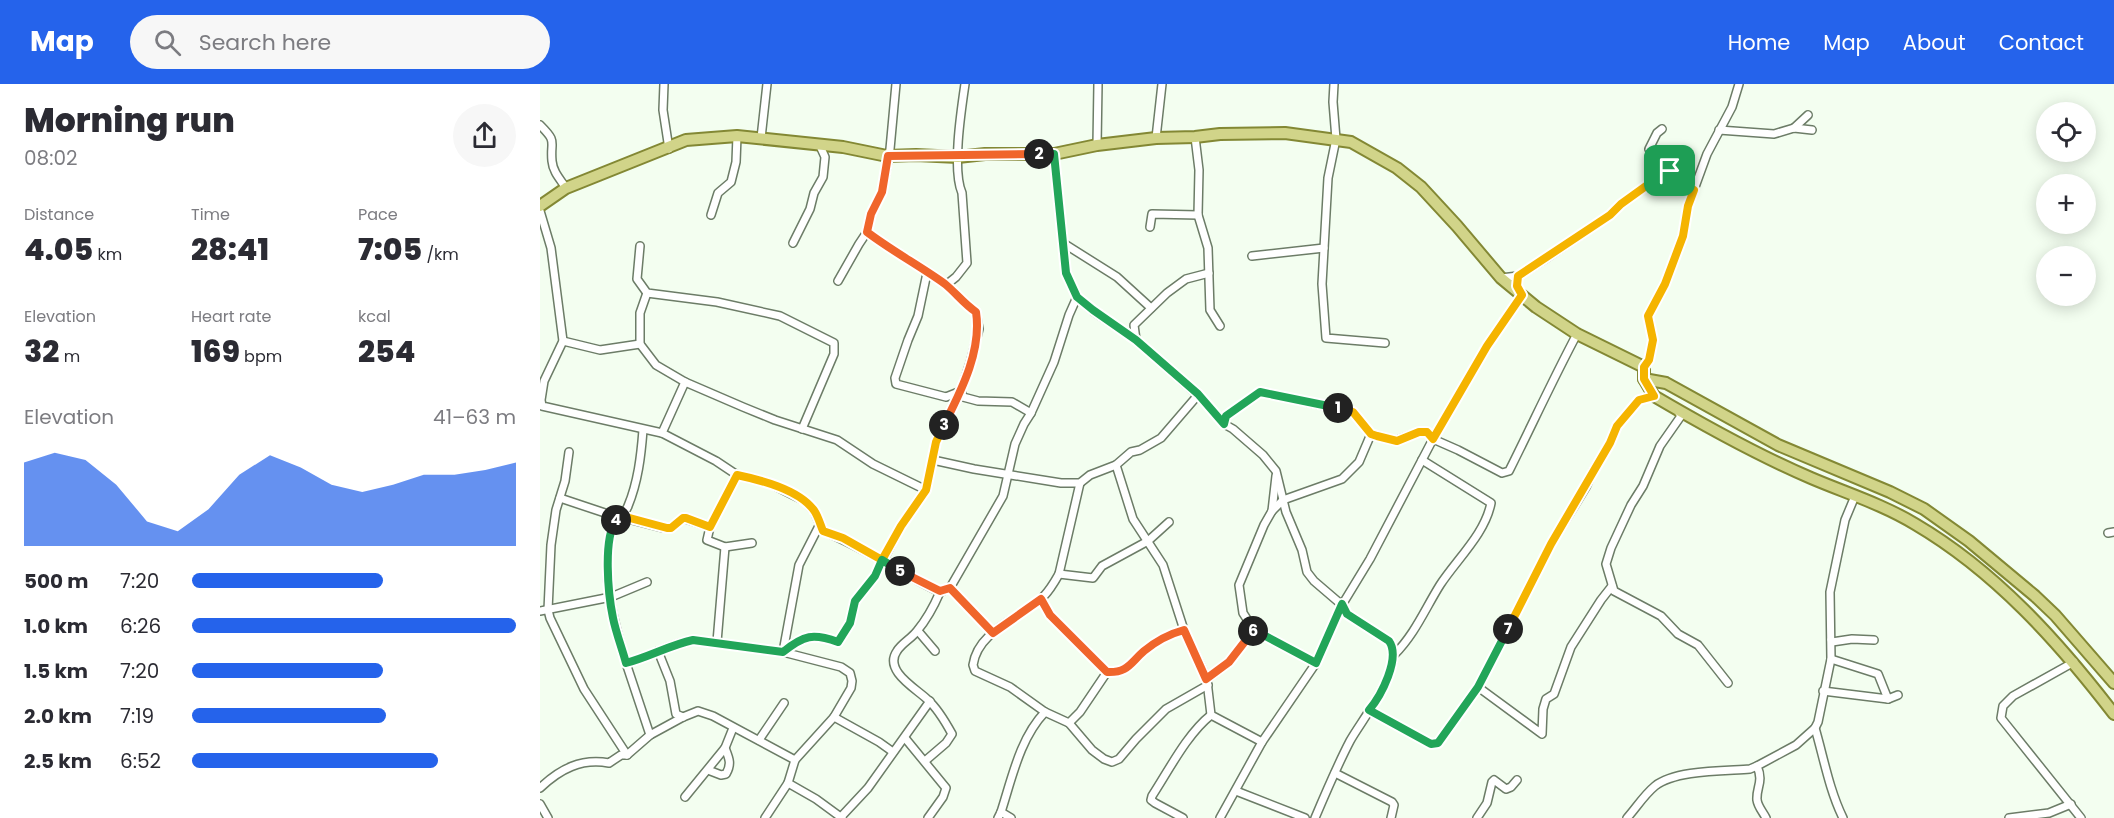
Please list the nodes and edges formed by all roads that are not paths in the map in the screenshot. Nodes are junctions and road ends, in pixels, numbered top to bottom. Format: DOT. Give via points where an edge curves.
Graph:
graph roads {
  1 [pos="664,84"];
  2 [pos="767,84"];
  3 [pos="896,84"];
  4 [pos="965,84"];
  5 [pos="1098,84"];
  6 [pos="1162,84"];
  7 [pos="1334,84"];
  8 [pos="1739,84"];
  9 [pos="1808,115"];
  10 [pos="540,125"];
  11 [pos="1794,128"];
  12 [pos="1662,129"];
  13 [pos="1719,130"];
  14 [pos="1812,130"];
  15 [pos="737,136"];
  16 [pos="1195,137"];
  17 [pos="761,138"];
  18 [pos="1156,138"];
  19 [pos="1336,140"];
  20 [pos="1097,145"];
  21 [pos="820,146"];
  22 [pos="669,149"];
  23 [pos="1054,154"];
  24 [pos="888,156"];
  25 [pos="958,157"];
  26 [pos="1670,171"];
  27 [pos="566,188"];
  28 [pos="1694,190"];
  29 [pos="540,206"];
  30 [pos="540,211"];
  31 [pos="711,215"];
  32 [pos="1198,215"];
  33 [pos="1150,227"];
  34 [pos="867,232"];
  35 [pos="793,243"];
  36 [pos="1062,243"];
  37 [pos="640,246"];
  38 [pos="1324,248"];
  39 [pos="1252,256"];
  40 [pos="927,273"];
  41 [pos="1209,273"];
  42 [pos="1518,276"];
  43 [pos="1501,278"];
  44 [pos="838,281"];
  45 [pos="946,285"];
  46 [pos="647,293"];
  47 [pos="1522,295"];
  48 [pos="1077,297"];
  49 [pos="1151,308"];
  50 [pos="1220,326"];
  51 [pos="1577,334"];
  52 [pos="1136,340"];
  53 [pos="563,341"];
  54 [pos="1385,343"];
  55 [pos="640,344"];
  56 [pos="1644,373"];
  57 [pos="685,382"];
  58 [pos="961,391"];
  59 [pos="1198,394"];
  60 [pos="1654,396"];
  61 [pos="1676,409"];
  62 [pos="1031,413"];
  63 [pos="1224,424"];
  64 [pos="802,429"];
  65 [pos="643,430"];
  66 [pos="662,433"];
  67 [pos="1371,434"];
  68 [pos="1433,439"];
  69 [pos="569,452"];
  70 [pos="933,460"];
  71 [pos="1422,460"];
  72 [pos="1116,465"];
  73 [pos="1276,471"];
  74 [pos="1009,474"];
  75 [pos="737,475"];
  76 [pos="1080,483"];
  77 [pos="926,490"];
  78 [pos="1855,496"];
  79 [pos="560,498"];
  80 [pos="1284,500"];
  81 [pos="1272,511"];
  82 [pos="621,517"];
  83 [pos="1169,522"];
  84 [pos="820,524"];
  85 [pos="710,527"];
  86 [pos="1148,541"];
  87 [pos="752,543"];
  88 [pos="724,547"];
  89 [pos="882,560"];
  90 [pos="1059,574"];
  91 [pos="647,582"];
  92 [pos="1612,586"];
  93 [pos="950,588"];
  94 [pos="940,591"];
  95 [pos="611,597"];
  96 [pos="1041,599"];
  97 [pos="1342,604"];
  98 [pos="548,610"];
  99 [pos="540,612"];
  100 [pos="1184,630"];
  101 [pos="1254,630"];
  102 [pos="918,631"];
  103 [pos="993,633"];
  104 [pos="1831,640"];
  105 [pos="1874,640"];
  106 [pos="717,642"];
  107 [pos="658,651"];
  108 [pos="935,651"];
  109 [pos="783,652"];
  110 [pos="1394,654"];
  111 [pos="1831,659"];
  112 [pos="2074,662"];
  113 [pos="626,663"];
  114 [pos="1316,663"];
  115 [pos="1107,672"];
  116 [pos="1207,682"];
  117 [pos="1728,683"];
  118 [pos="2114,683"];
  119 [pos="1478,687"];
  120 [pos="1823,691"];
  121 [pos="1898,695"];
  122 [pos="1888,699"];
  123 [pos="930,701"];
  124 [pos="784,703"];
  125 [pos="1369,710"];
  126 [pos="1045,712"];
  127 [pos="2114,714"];
  128 [pos="1211,715"];
  129 [pos="683,717"];
  130 [pos="834,717"];
  131 [pos="1069,723"];
  132 [pos="733,728"];
  133 [pos="1815,728"];
  134 [pos="650,735"];
  135 [pos="905,738"];
  136 [pos="759,740"];
  137 [pos="1262,742"];
  138 [pos="725,748"];
  139 [pos="893,752"];
  140 [pos="627,755"];
  141 [pos="795,760"];
  142 [pos="924,761"];
  143 [pos="1757,766"];
  144 [pos="708,770"];
  145 [pos="1335,772"];
  146 [pos="1518,780"];
  147 [pos="788,783"];
  148 [pos="540,788"];
  149 [pos="1236,791"];
  150 [pos="685,797"];
  151 [pos="540,804"];
  152 [pos="2071,804"];
  153 [pos="999,815"];
  154 [pos="548,818"];
  155 [pos="765,818"];
  156 [pos="841,818"];
  157 [pos="928,818"];
  158 [pos="1011,818"];
  159 [pos="1183,818"];
  160 [pos="1220,818"];
  161 [pos="1305,818"];
  162 [pos="1315,818"];
  163 [pos="1391,818"];
  164 [pos="1477,818"];
  165 [pos="1627,818"];
  166 [pos="1766,818"];
  167 [pos="1843,818"];
  168 [pos="2009,818"];
  169 [pos="2081,818"];
  1 -- 22 [label="street"];
  2 -- 17 [label="street"];
  3 -- 24 [label="street"];
  4 -- 25 [label="street"];
  5 -- 20 [label="street"];
  6 -- 18 [label="street"];
  7 -- 19 [label="street"];
  8 -- 13 [label="street"];
  9 -- 11 [label="street"];
  10 -- 27 [label="street" via="553,141 552,162"];
  11 -- 13 [label="street" via="1774,134"];
  11 -- 14 [label="street"];
  12 -- 26 [label="street" via="1649,149"];
  13 -- 28 [label="street"];
  15 -- 17 [label="main road"];
  15 -- 22 [label="main road" via="686,140"];
  15 -- 31 [label="street" via="732,182 718,193"];
  16 -- 18 [label="main road"];
  16 -- 19 [label="main road" via="1285,133"];
  16 -- 32 [label="street"];
  17 -- 21 [label="main road"];
  18 -- 20 [label="main road"];
  19 -- 38 [label="street" via="1328,178"];
  19 -- 43 [label="main road" via="1352,142 1421,187"];
  20 -- 23 [label="main road"];
  21 -- 24 [label="main road"];
  21 -- 35 [label="street" via="825,157 823,177"];
  22 -- 27 [label="main road"];
  23 -- 25 [label="main road"];
  23 -- 36 [label="street"];
  24 -- 25 [label="main road"];
  24 -- 34 [label="street" via="882,192"];
  25 -- 45 [label="street" via="967,263"];
  26 -- 28 [label="street"];
  26 -- 42 [label="street"];
  27 -- 29 [label="main road"];
  28 -- 56 [label="street" via="1683,236 1648,316 1653,340"];
  30 -- 53 [label="street" via="552,248"];
  32 -- 33 [label="street" via="1152,214"];
  32 -- 41 [label="street" via="1208,248"];
  34 -- 40 [label="street"];
  34 -- 44 [label="street"];
  36 -- 48 [label="street" via="1066,273"];
  36 -- 49 [label="street" via="1117,277"];
  37 -- 46 [label="street" via="637,279"];
  38 -- 39 [label="street"];
  38 -- 54 [label="street" via="1326,338"];
  40 -- 45 [label="street"];
  40 -- 58 [label="street" via="896,384 946,397"];
  41 -- 49 [label="street" via="1186,279"];
  41 -- 50 [label="street" via="1210,310"];
  42 -- 43 [label="street"];
  42 -- 47 [label="street" via="1517,286"];
  43 -- 47 [label="main road"];
  45 -- 58 [label="street" via="976,312 978,329"];
  46 -- 55 [label="street" via="640,313"];
  46 -- 64 [label="street" via="717,302 780,316 834,343 834,354"];
  47 -- 51 [label="main road"];
  47 -- 68 [label="street"];
  48 -- 52 [label="street"];
  48 -- 62 [label="street"];
  49 -- 52 [label="street" via="1134,325"];
  51 -- 56 [label="main road"];
  51 -- 68 [label="street" via="1509,471 1502,473"];
  52 -- 59 [label="street"];
  53 -- 55 [label="street" via="600,350"];
  53 -- 65 [label="street" via="544,381 542,406"];
  55 -- 57 [label="street" via="656,364"];
  56 -- 60 [label="main road"];
  56 -- 118 [label="main road" via="1778,445 1924,509 1969,540 2035,596"];
  57 -- 64 [label="street"];
  57 -- 66 [label="street"];
  58 -- 62 [label="street" via="963,397 1012,402"];
  58 -- 70 [label="street" via="936,442"];
  59 -- 63 [label="street"];
  59 -- 72 [label="street" via="1161,438 1131,452"];
  60 -- 61 [label="main road"];
  60 -- 119 [label="street" via="1639,400 1617,426"];
  61 -- 78 [label="main road" via="1772,461"];
  61 -- 92 [label="street" via="1681,416 1659,446 1611,548 1606,564"];
  62 -- 74 [label="street" via="1015,444"];
  63 -- 67 [label="street" via="1226,416 1260,392 1353,412"];
  63 -- 73 [label="street" via="1263,455"];
  64 -- 77 [label="street" via="837,440 873,464"];
  65 -- 66 [label="street"];
  65 -- 82 [label="street" via="636,478 628,508"];
  66 -- 75 [label="street"];
  67 -- 68 [label="street" via="1397,441 1427,432"];
  67 -- 80 [label="street" via="1359,462 1342,478"];
  68 -- 71 [label="street"];
  69 -- 79 [label="street"];
  70 -- 74 [label="street"];
  70 -- 77 [label="street"];
  71 -- 97 [label="street"];
  71 -- 110 [label="street" via="1491,503 1476,535 1418,626"];
  72 -- 76 [label="street"];
  72 -- 86 [label="street" via="1133,519"];
  73 -- 80 [label="street"];
  73 -- 81 [label="street"];
  74 -- 76 [label="street"];
  74 -- 93 [label="street" via="1003,496"];
  75 -- 84 [label="street" via="767,482 806,501"];
  75 -- 85 [label="street"];
  76 -- 90 [label="street"];
  77 -- 89 [label="street"];
  78 -- 104 [label="street" via="1845,520 1830,592"];
  78 -- 112 [label="main road" via="1915,524 1958,554 2022,607"];
  79 -- 82 [label="street"];
  79 -- 98 [label="street" via="551,545"];
  80 -- 81 [label="street"];
  80 -- 97 [label="street" via="1307,572"];
  81 -- 101 [label="street" via="1239,585 1243,613"];
  82 -- 85 [label="street" via="667,528 683,518"];
  82 -- 95 [label="street" via="614,521 610,538"];
  83 -- 86 [label="street"];
  84 -- 89 [label="street" via="823,531"];
  84 -- 109 [label="street" via="799,565"];
  85 -- 88 [label="street" via="707,540"];
  86 -- 90 [label="street" via="1102,566 1094,578"];
  86 -- 100 [label="street" via="1163,565"];
  87 -- 88 [label="street"];
  88 -- 106 [label="street"];
  89 -- 94 [label="street"];
  89 -- 109 [label="street" via="855,601 850,623 838,642 810,636"];
  90 -- 96 [label="street"];
  91 -- 95 [label="street"];
  92 -- 117 [label="street" via="1698,645"];
  92 -- 119 [label="street" via="1571,647 1554,694 1546,699 1542,734"];
  93 -- 94 [label="street"];
  93 -- 103 [label="street"];
  94 -- 102 [label="street"];
  95 -- 98 [label="street"];
  95 -- 113 [label="street"];
  96 -- 103 [label="street"];
  96 -- 115 [label="street" via="1050,615"];
  97 -- 110 [label="street" via="1347,614 1389,641"];
  97 -- 114 [label="street"];
  98 -- 99 [label="street"];
  98 -- 140 [label="street" via="584,689"];
  100 -- 115 [label="street" via="1156,642 1119,672"];
  100 -- 116 [label="street"];
  101 -- 114 [label="street"];
  101 -- 116 [label="street"];
  102 -- 108 [label="street"];
  102 -- 123 [label="street" via="897,651 895,668"];
  103 -- 126 [label="street" via="978,650 973,661 975,670 1010,687"];
  104 -- 105 [label="street"];
  104 -- 111 [label="street"];
  106 -- 107 [label="street" via="693,640"];
  106 -- 109 [label="street"];
  107 -- 113 [label="street"];
  107 -- 129 [label="street" via="670,681 676,714"];
  109 -- 130 [label="street" via="841,667 850,673 851,688"];
  110 -- 125 [label="street" via="1381,693"];
  111 -- 120 [label="street"];
  111 -- 122 [label="street" via="1878,674"];
  112 -- 127 [label="main road"];
  112 -- 152 [label="street" via="2013,696 2003,706 2001,718"];
  113 -- 134 [label="street"];
  114 -- 137 [label="street"];
  115 -- 131 [label="street"];
  116 -- 128 [label="street"];
  116 -- 131 [label="street" via="1166,709 1112,762 1092,750"];
  119 -- 125 [label="street" via="1435,744"];
  120 -- 122 [label="street"];
  120 -- 133 [label="street"];
  121 -- 122 [label="street"];
  123 -- 135 [label="street"];
  123 -- 142 [label="street" via="952,734"];
  124 -- 136 [label="street"];
  125 -- 145 [label="street"];
  126 -- 131 [label="street"];
  126 -- 153 [label="street" via="1033,725"];
  128 -- 137 [label="street"];
  128 -- 159 [label="street" via="1191,736 1152,796 1155,803"];
  129 -- 132 [label="street" via="698,711"];
  129 -- 134 [label="street"];
  130 -- 139 [label="street"];
  130 -- 141 [label="street"];
  132 -- 136 [label="street"];
  132 -- 138 [label="street"];
  133 -- 143 [label="street" via="1789,750"];
  133 -- 167 [label="street" via="1829,784"];
  134 -- 140 [label="street"];
  135 -- 139 [label="street"];
  135 -- 142 [label="street"];
  136 -- 141 [label="street"];
  137 -- 149 [label="street"];
  138 -- 144 [label="street"];
  138 -- 144 [label="street" via="730,762 726,774"];
  139 -- 156 [label="street"];
  140 -- 148 [label="street" via="609,763 572,765"];
  141 -- 147 [label="street"];
  142 -- 157 [label="street" via="946,788"];
  143 -- 165 [label="street" via="1663,781"];
  143 -- 166 [label="street" via="1761,782 1757,801"];
  144 -- 150 [label="street"];
  145 -- 162 [label="street"];
  145 -- 163 [label="street" via="1392,801"];
  146 -- 164 [label="street" via="1506,789 1494,780 1487,803"];
  147 -- 155 [label="street"];
  147 -- 156 [label="street"];
  149 -- 160 [label="street"];
  149 -- 161 [label="street"];
  151 -- 154 [label="street"];
  152 -- 168 [label="street" via="2049,813"];
  152 -- 169 [label="street"];
  153 -- 158 [label="street"];
}
